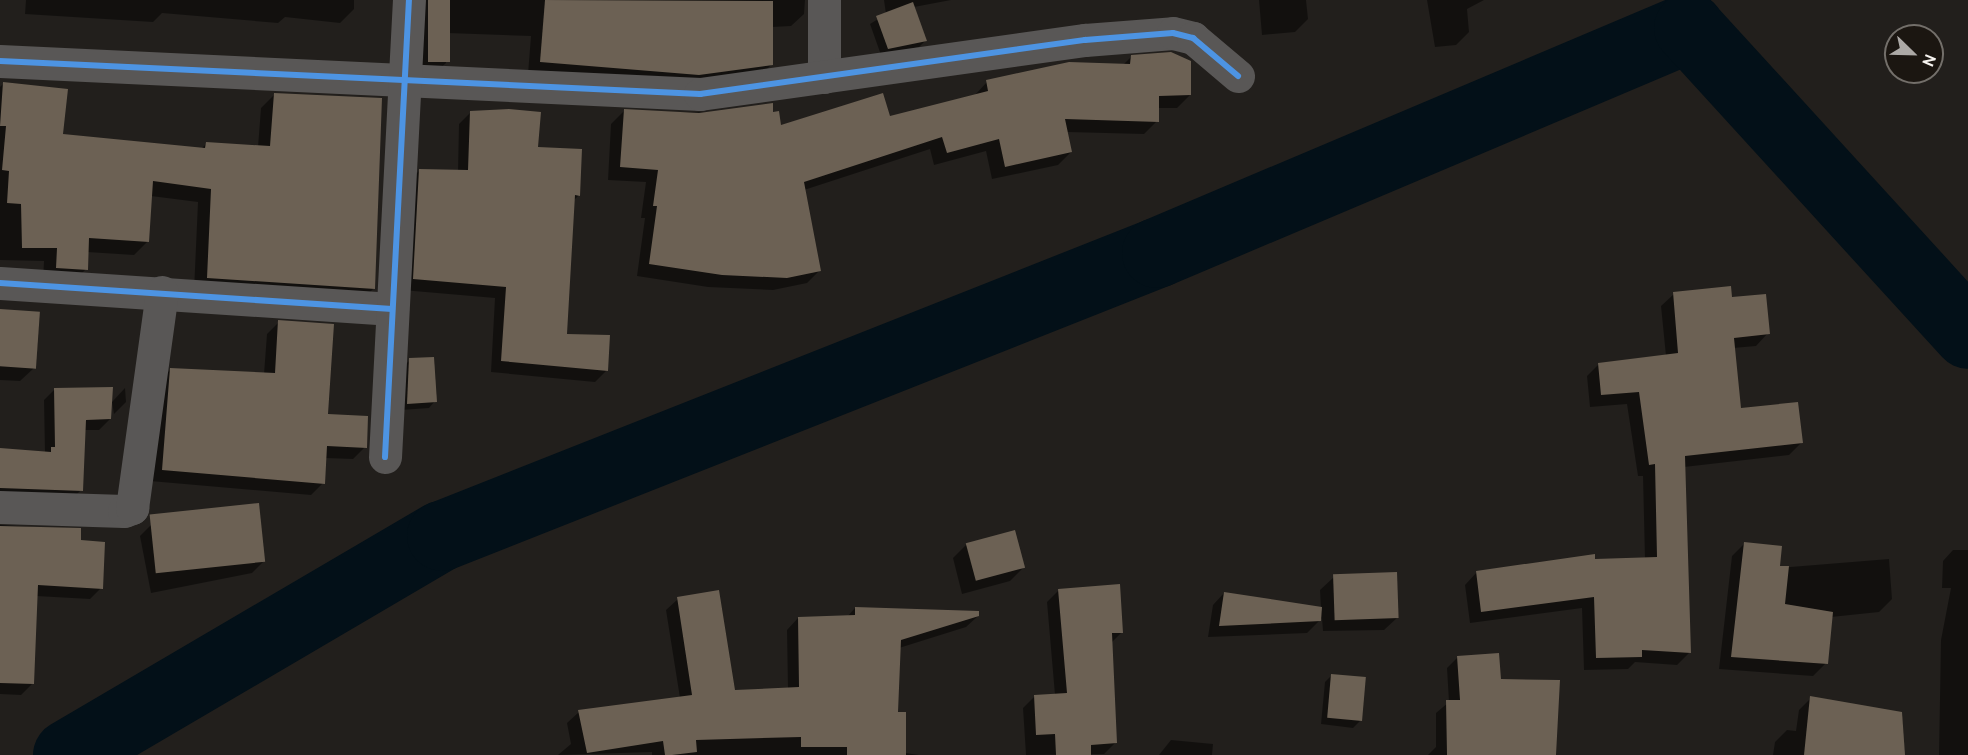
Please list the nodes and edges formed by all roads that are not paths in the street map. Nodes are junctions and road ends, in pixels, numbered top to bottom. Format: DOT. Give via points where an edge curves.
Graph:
graph roads {
  1 [pos="409,0"];
  2 [pos="824,0"];
  3 [pos="0,61"];
  4 [pos="1238,76"];
  5 [pos="825,77"];
  6 [pos="405,82"];
  7 [pos="0,283"];
  8 [pos="162,292"];
  9 [pos="392,309"];
  10 [pos="385,457"];
  11 [pos="0,507"];
  1 -- 6 [label="street"];
  2 -- 5 [label="street"];
  3 -- 6 [label="street"];
  4 -- 5 [label="street" via="1193,38 1173,33 1085,40"];
  5 -- 6 [label="street" via="699,94"];
  6 -- 9 [label="street"];
  7 -- 8 [label="street"];
  8 -- 9 [label="street"];
  8 -- 11 [label="street" via="132,508 124,511"];
  9 -- 10 [label="street"];
}
